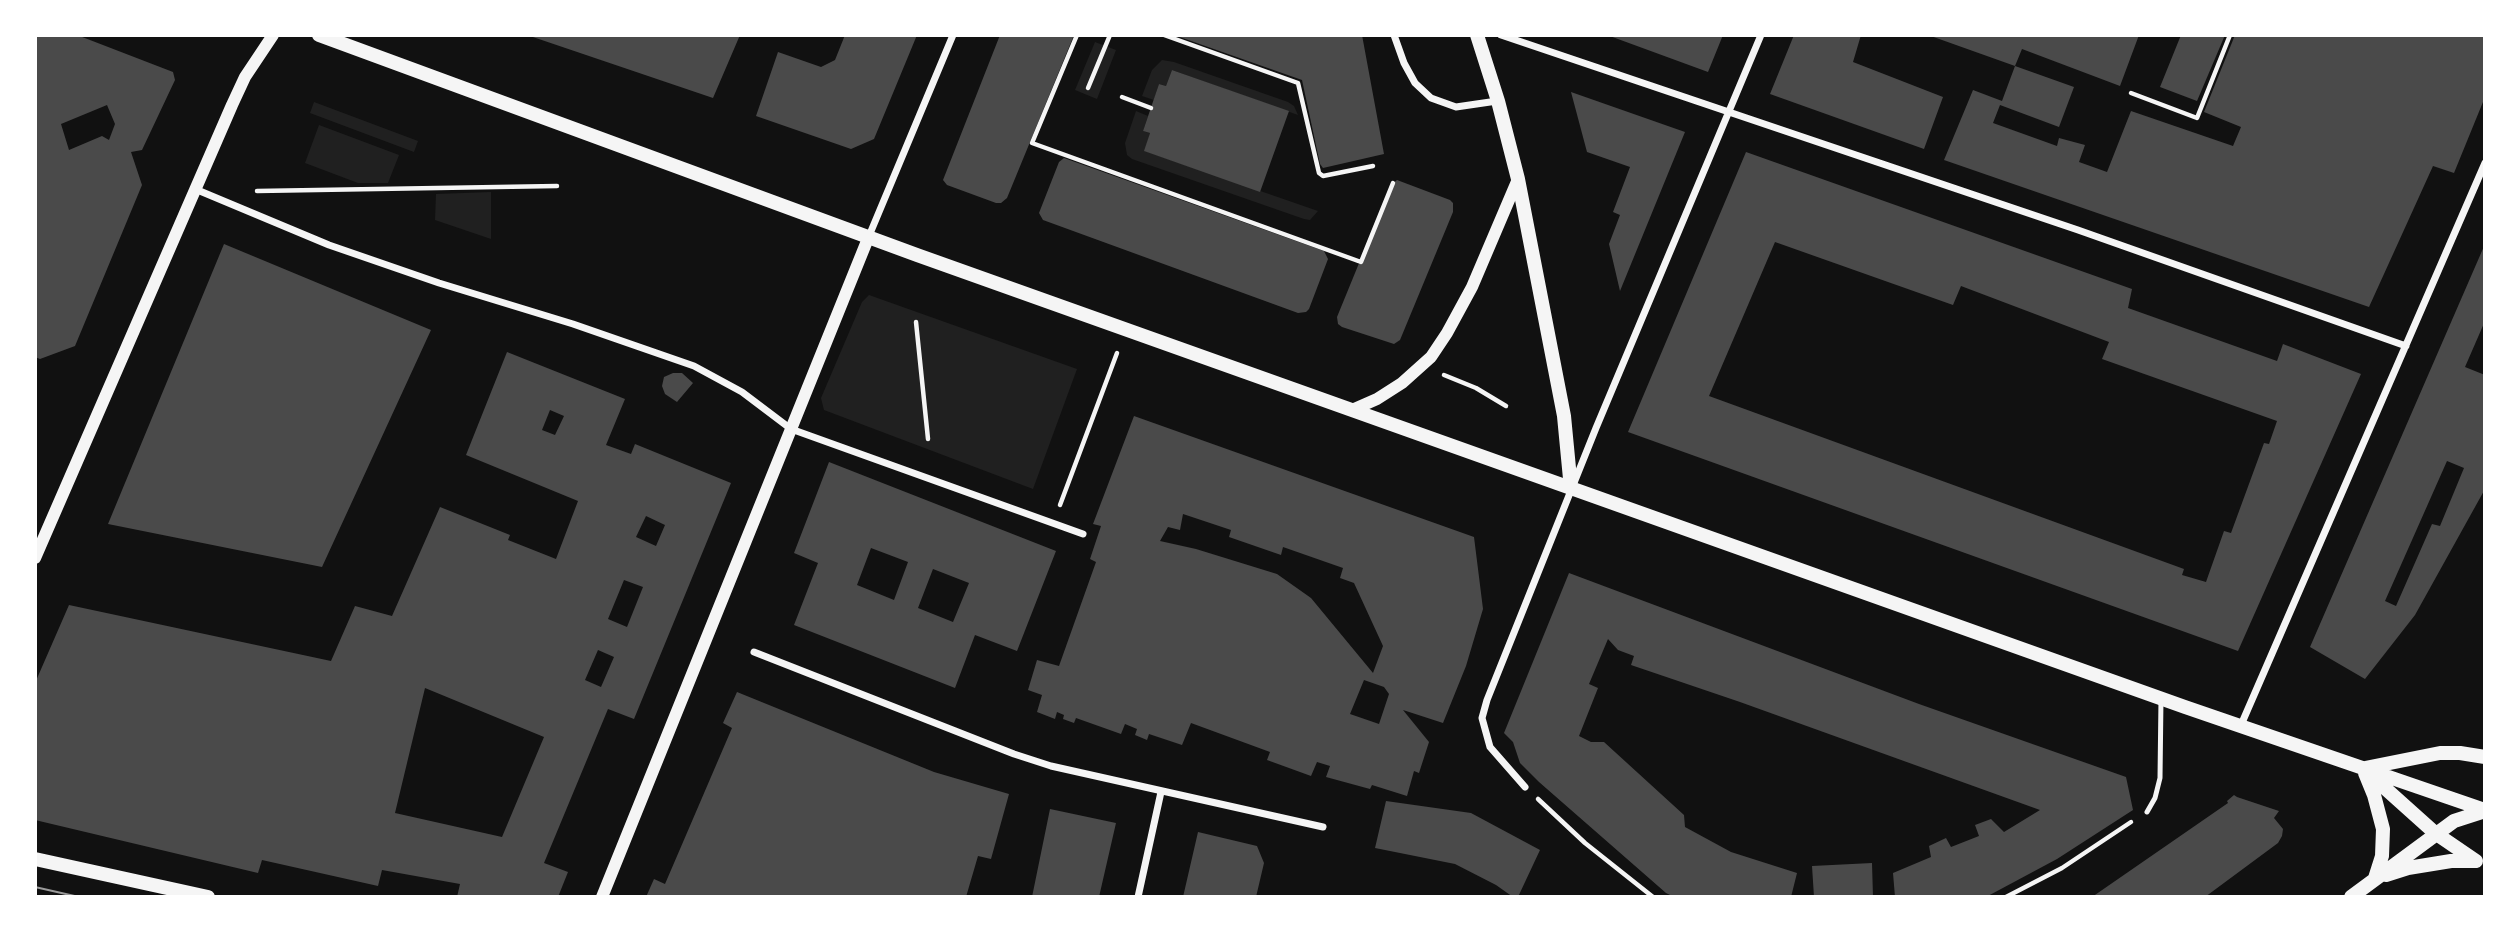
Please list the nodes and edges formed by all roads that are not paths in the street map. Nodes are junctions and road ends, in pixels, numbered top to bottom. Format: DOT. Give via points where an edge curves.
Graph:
graph roads {
  1 [pos="273,35"];
  2 [pos="319,35"];
  3 [pos="953,35"];
  4 [pos="1394,35"];
  5 [pos="1477,35"];
  6 [pos="1501,35"];
  7 [pos="1761,35"];
  8 [pos="1498,101"];
  9 [pos="1728,111"];
  10 [pos="2485,163"];
  11 [pos="1518,179"];
  12 [pos="195,189"];
  13 [pos="869,236"];
  14 [pos="2406,346"];
  15 [pos="1352,410"];
  16 [pos="791,429"];
  17 [pos="1572,489"];
  18 [pos="1083,534"];
  19 [pos="35,558"];
  20 [pos="754,652"];
  21 [pos="2161,698"];
  22 [pos="2241,725"];
  23 [pos="2485,757"];
  24 [pos="2363,768"];
  25 [pos="1525,787"];
  26 [pos="1161,792"];
  27 [pos="2485,810"];
  28 [pos="2147,812"];
  29 [pos="1323,827"];
  30 [pos="2435,833"];
  31 [pos="35,859"];
  32 [pos="2375,879"];
  33 [pos="208,897"];
  34 [pos="602,897"];
  35 [pos="1138,897"];
  36 [pos="2351,897"];
  1 -- 12 [label="street" via="245,77"];
  2 -- 13 [label="main road"];
  3 -- 13 [label="street"];
  4 -- 8 [label="street" via="1415,83 1431,97 1456,107"];
  5 -- 8 [label="main road"];
  6 -- 9 [label="street"];
  7 -- 9 [label="street"];
  8 -- 11 [label="main road"];
  9 -- 14 [label="street"];
  9 -- 17 [label="street"];
  10 -- 14 [label="street"];
  11 -- 15 [label="street" via="1472,287 1431,357 1402,383"];
  11 -- 17 [label="main road" via="1564,415"];
  12 -- 16 [label="street" via="330,245 694,366 742,392"];
  12 -- 19 [label="street"];
  13 -- 15 [label="main road"];
  13 -- 16 [label="street"];
  14 -- 22 [label="street"];
  15 -- 17 [label="main road"];
  16 -- 18 [label="street"];
  16 -- 34 [label="street"];
  17 -- 21 [label="main road"];
  17 -- 25 [label="street" via="1482,718 1490,747"];
  20 -- 26 [label="street" via="1014,754"];
  21 -- 22 [label="main road"];
  21 -- 28 [label="lane" via="2160,778"];
  22 -- 24 [label="main road"];
  23 -- 24 [label="main road" via="2440,753"];
  24 -- 27 [label="main road"];
  24 -- 30 [label="main road"];
  24 -- 32 [label="main road" via="2383,829"];
  26 -- 29 [label="street"];
  26 -- 35 [label="street"];
  27 -- 30 [label="main road"];
  30 -- 32 [label="main road"];
  30 -- 32 [label="main road" via="2476,861 2408,868"];
  31 -- 33 [label="main road"];
  32 -- 36 [label="main road"];
}
